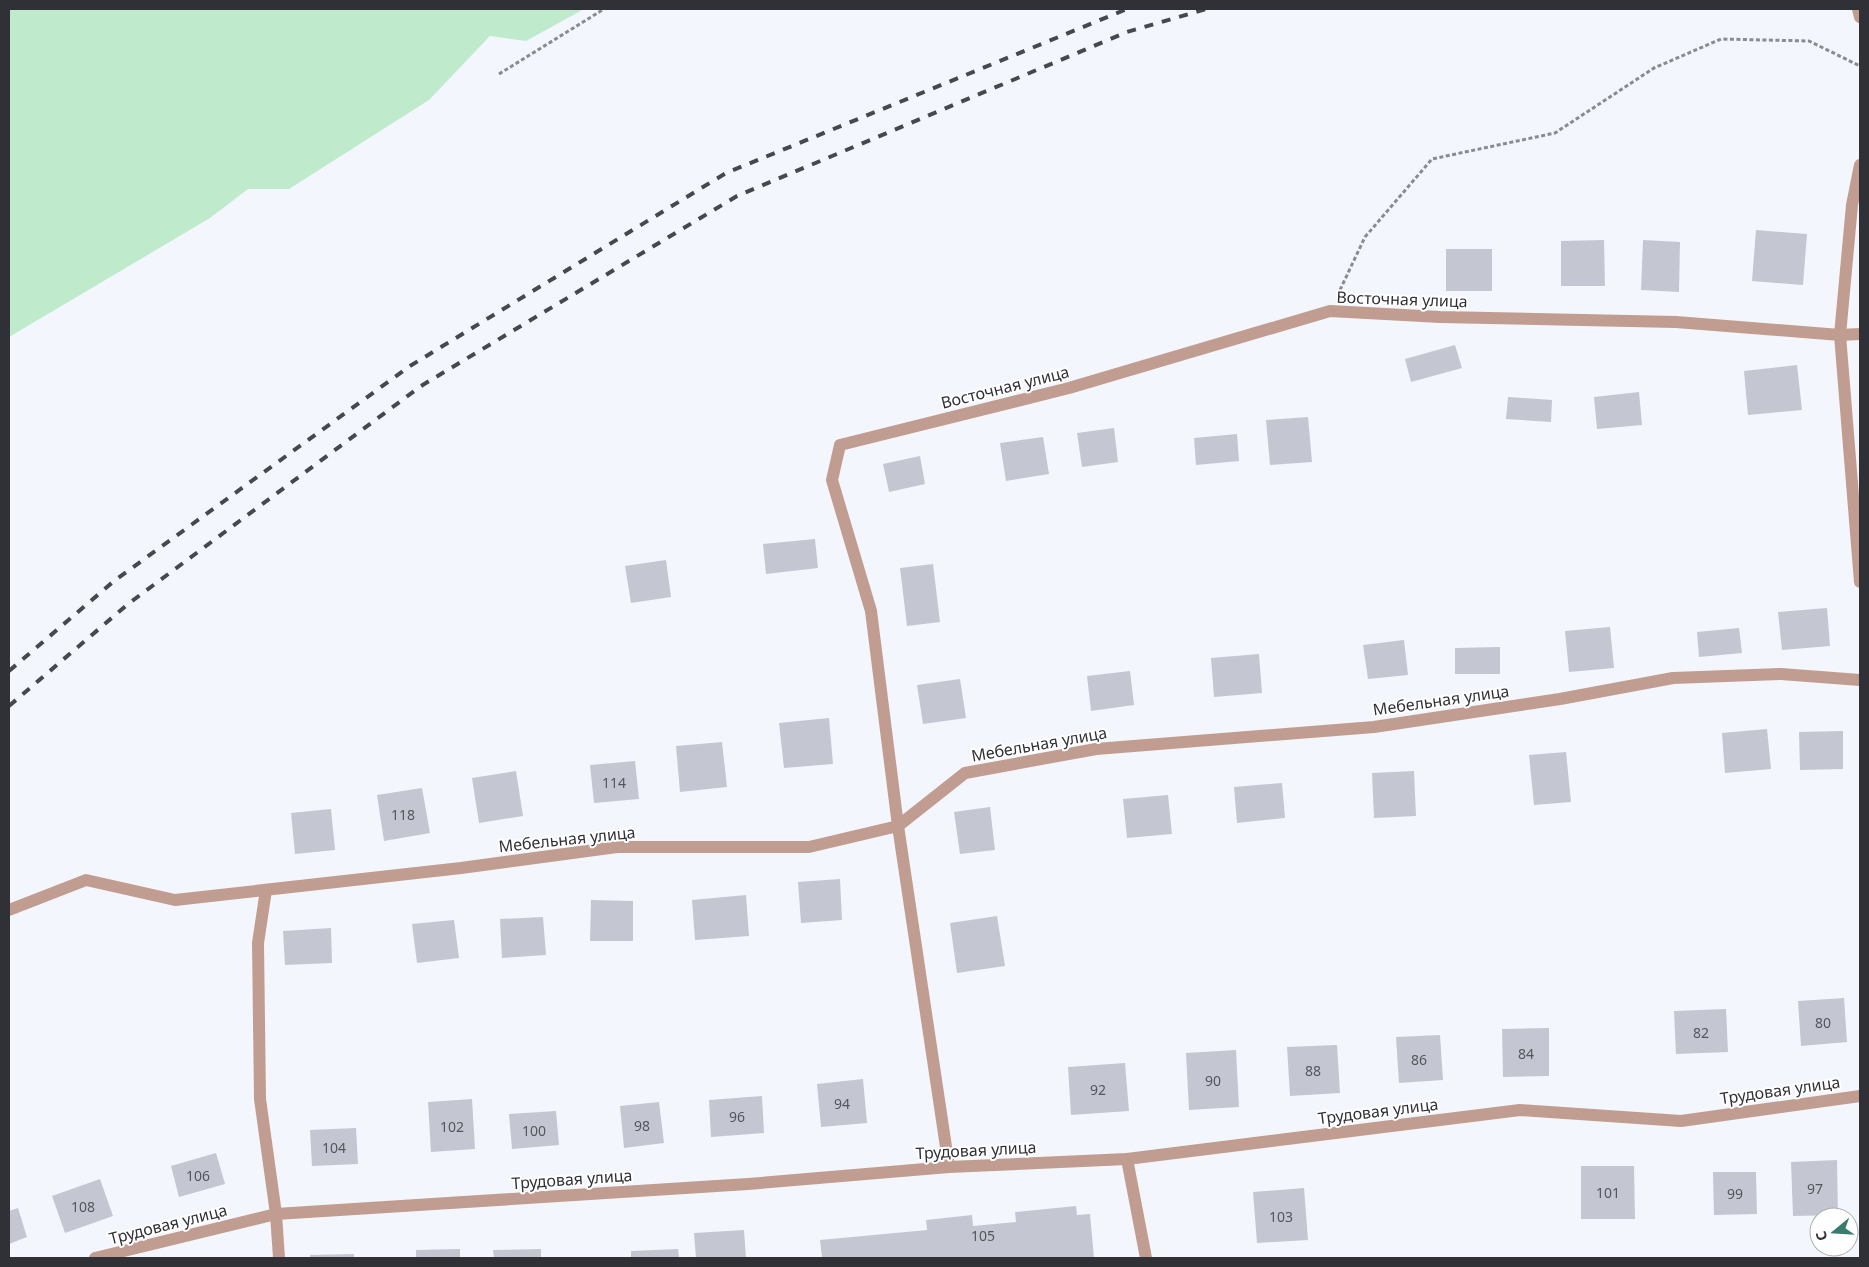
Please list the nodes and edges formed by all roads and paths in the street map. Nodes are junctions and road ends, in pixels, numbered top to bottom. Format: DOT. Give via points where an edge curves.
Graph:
graph roads {
  1 [pos="604,9"];
  2 [pos="1858,9"];
  3 [pos="1860,17"];
  4 [pos="1860,66"];
  5 [pos="499,74"];
  6 [pos="1860,165"];
  7 [pos="1330,311"];
  8 [pos="1860,334"];
  9 [pos="1840,335"];
  10 [pos="1860,582"];
  11 [pos="1860,680"];
  12 [pos="898,826"];
  13 [pos="266,890"];
  14 [pos="9,910"];
  15 [pos="1860,1096"];
  16 [pos="1127,1159"];
  17 [pos="949,1167"];
  18 [pos="276,1214"];
  19 [pos="95,1258"];
  20 [pos="278,1258"];
  21 [pos="1146,1258"];
  1 -- 5 [label="path"];
  2 -- 3 [label="street"];
  4 -- 7 [label="path" via="1809,41 1721,38 1654,68 1555,133 1432,159 1365,237"];
  6 -- 9 [label="street" via="1852,205"];
  7 -- 9 [label="street, Восточная улица" via="1440,317 1676,322"];
  7 -- 12 [label="street, Восточная улица" via="1069,388 840,445 832,480 871,611"];
  8 -- 9 [label="street, Восточная улица"];
  9 -- 10 [label="street"];
  11 -- 12 [label="street, Мебельная улица" via="1781,674 1673,678 1374,727 1096,748 965,773"];
  12 -- 13 [label="street, Мебельная улица" via="809,846 617,847"];
  12 -- 17 [label="street"];
  13 -- 14 [label="street, Мебельная улица" via="175,900 86,880"];
  13 -- 18 [label="street" via="258,943 260,1099"];
  15 -- 16 [label="street, Трудовая улица" via="1681,1121 1520,1110"];
  16 -- 17 [label="street, Трудовая улица"];
  16 -- 21 [label="street"];
  17 -- 18 [label="street, Трудовая улица" via="748,1184"];
  18 -- 19 [label="street, Трудовая улица"];
  18 -- 20 [label="street"];
}
